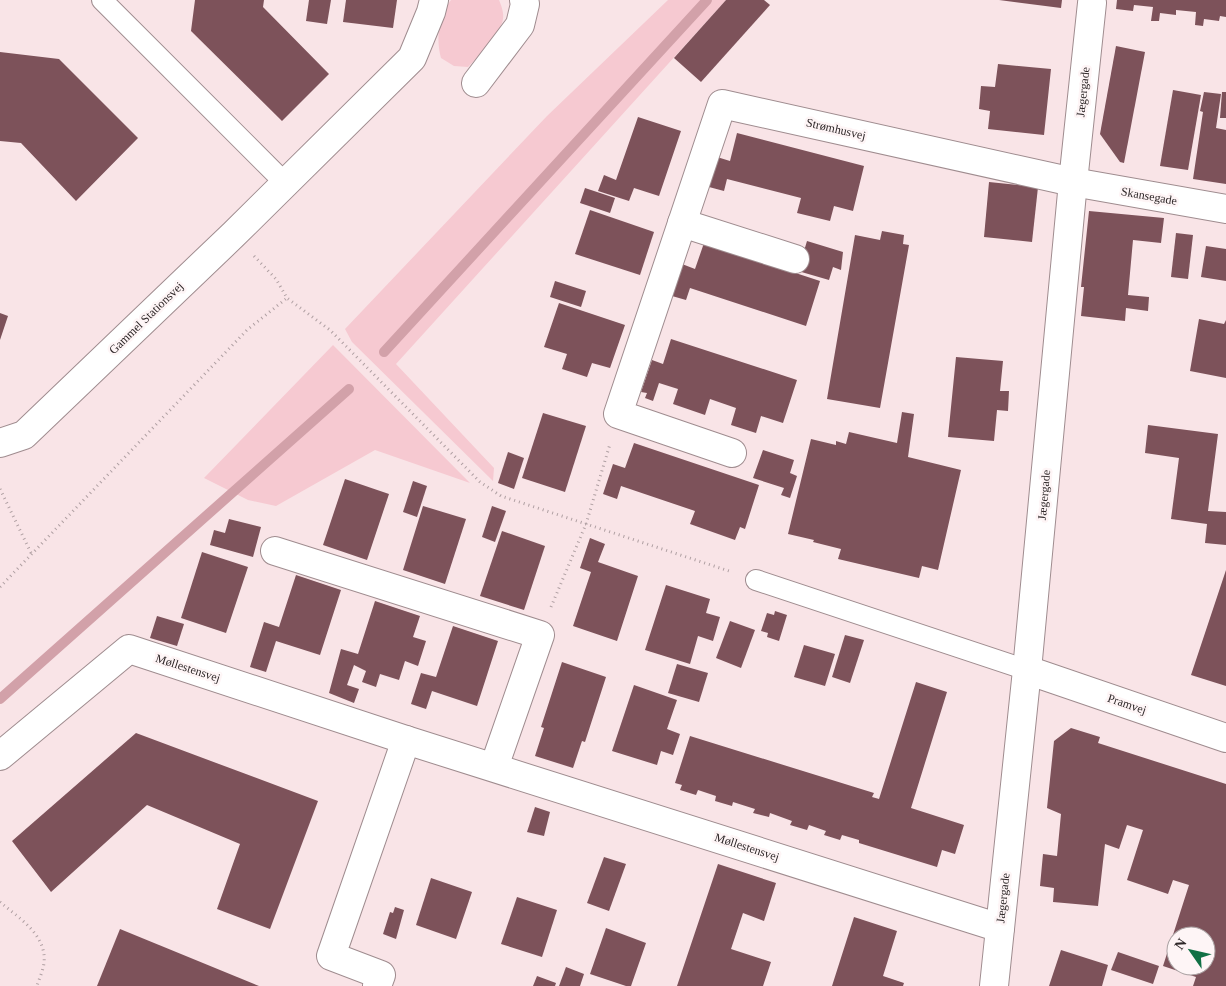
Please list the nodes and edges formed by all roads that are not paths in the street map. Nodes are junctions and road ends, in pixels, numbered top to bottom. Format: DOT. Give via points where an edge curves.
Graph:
graph roads {
  1 [pos="102,0"];
  2 [pos="434,0"];
  3 [pos="524,0"];
  4 [pos="1092,3"];
  5 [pos="476,83"];
  6 [pos="1073,182"];
  7 [pos="285,183"];
  8 [pos="1226,209"];
  9 [pos="682,223"];
  10 [pos="795,259"];
  11 [pos="0,443"];
  12 [pos="732,453"];
  13 [pos="275,551"];
  14 [pos="756,580"];
  15 [pos="1027,670"];
  16 [pos="1226,738"];
  17 [pos="406,740"];
  18 [pos="0,756"];
  19 [pos="494,767"];
  20 [pos="1000,928"];
  21 [pos="377,986"];
  22 [pos="994,986"];
  1 -- 7 [label="lane"];
  2 -- 7 [label="street, Gammel Stationsvej" via="412,58"];
  3 -- 5 [label="street" via="520,25"];
  4 -- 6 [label="street, Jægergade"];
  6 -- 8 [label="street, Skansegade"];
  6 -- 9 [label="street, Strømhusvej" via="722,104"];
  6 -- 15 [label="street, Jægergade"];
  7 -- 11 [label="street, Gammel Stationsvej" via="24,435"];
  9 -- 10 [label="street"];
  9 -- 12 [label="street, Strømhusvej" via="618,414"];
  13 -- 19 [label="street" via="540,635"];
  14 -- 15 [label="lane"];
  15 -- 16 [label="street, Pramvej"];
  15 -- 20 [label="street, Jægergade"];
  17 -- 18 [label="street, Møllestensvej" via="130,649"];
  17 -- 19 [label="street, Møllestensvej"];
  17 -- 21 [label="street" via="331,956 381,975"];
  19 -- 20 [label="street, Møllestensvej"];
  20 -- 22 [label="street, Jægergade"];
}
